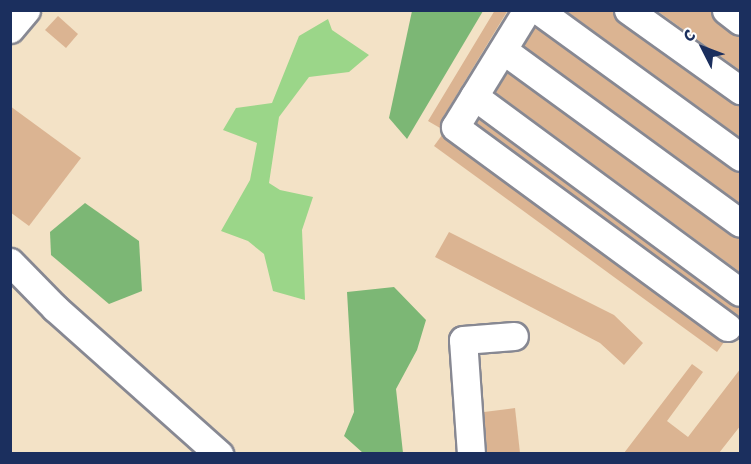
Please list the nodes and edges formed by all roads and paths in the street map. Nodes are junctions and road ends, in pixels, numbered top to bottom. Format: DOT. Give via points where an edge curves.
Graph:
graph roads {
  1 [pos="527,10"];
  2 [pos="538,10"];
  3 [pos="628,10"];
  4 [pos="726,10"];
  5 [pos="25,11"];
  6 [pos="741,21"];
  7 [pos="10,29"];
  8 [pos="503,50"];
  9 [pos="741,90"];
  10 [pos="474,96"];
  11 [pos="741,157"];
  12 [pos="741,224"];
  13 [pos="10,262"];
  14 [pos="741,292"];
  15 [pos="727,327"];
  16 [pos="514,336"];
  17 [pos="219,453"];
  18 [pos="471,453"];
  1 -- 8 [label="lane"];
  2 -- 11 [label="lane"];
  3 -- 9 [label="lane"];
  4 -- 6 [label="lane"];
  5 -- 7 [label="lane"];
  8 -- 10 [label="lane"];
  8 -- 12 [label="lane"];
  10 -- 14 [label="lane"];
  10 -- 15 [label="lane" via="455,127"];
  13 -- 17 [label="lane"];
  16 -- 18 [label="lane" via="463,340"];
}
